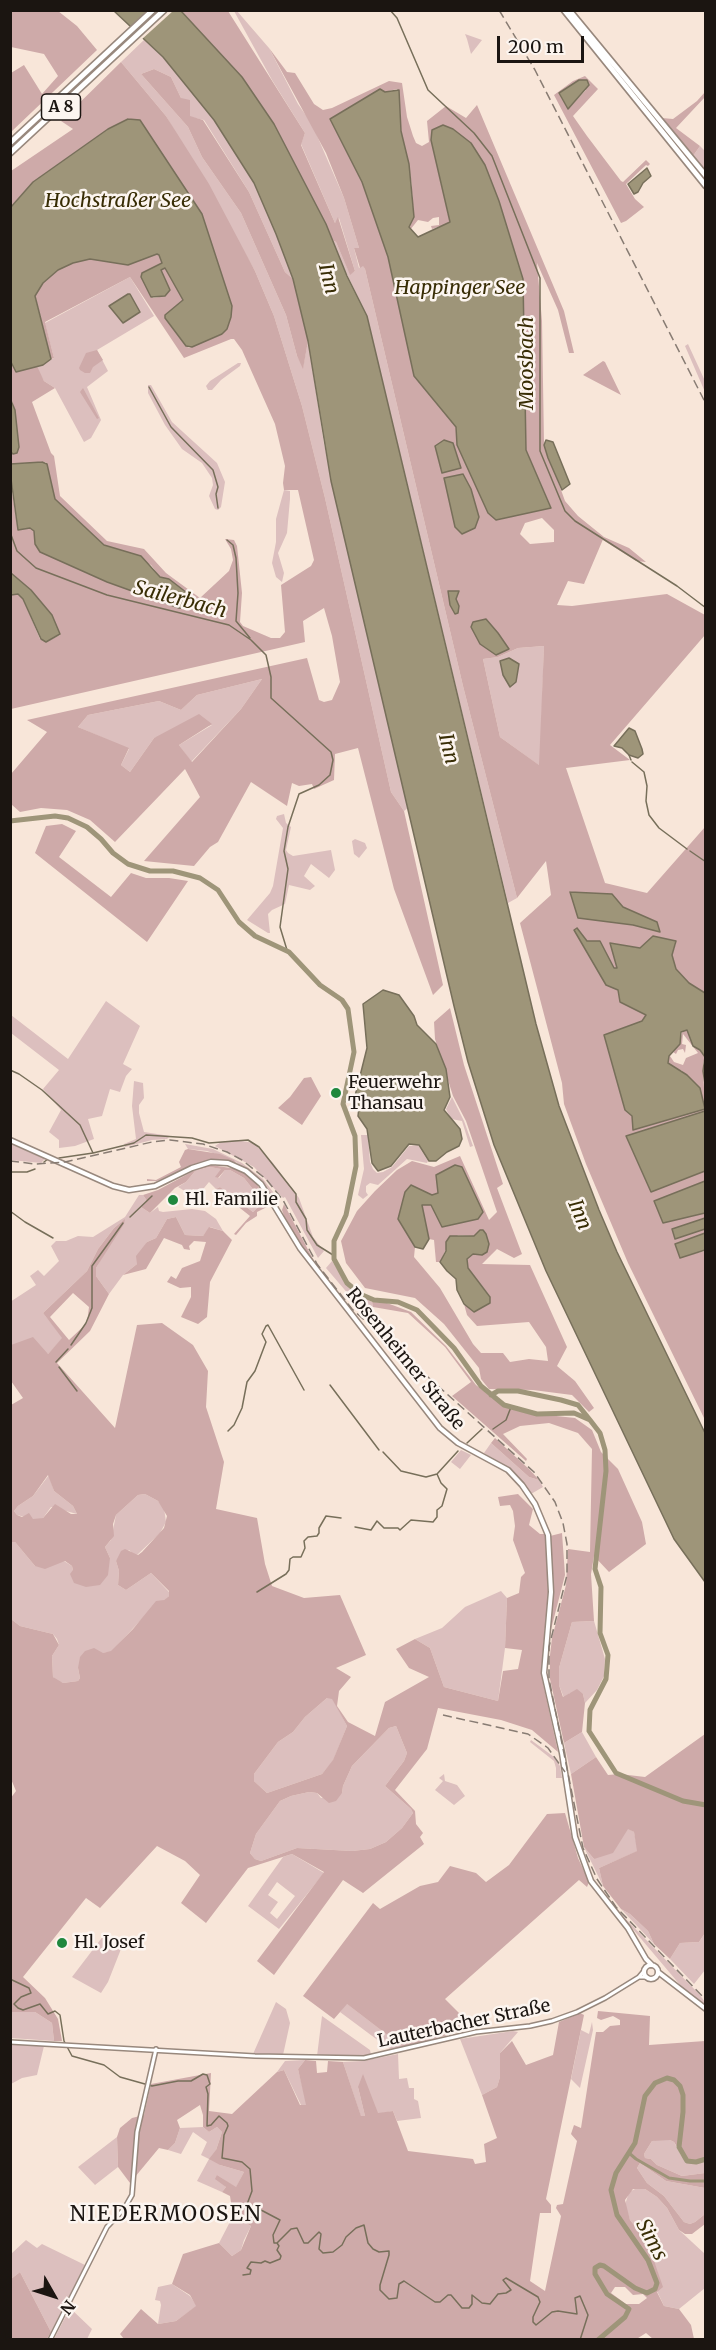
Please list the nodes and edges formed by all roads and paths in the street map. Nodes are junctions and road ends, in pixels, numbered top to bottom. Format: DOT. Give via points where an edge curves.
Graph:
graph roads {
  1 [pos="153,10"];
  2 [pos="164,10"];
  3 [pos="564,10"];
  4 [pos="569,10"];
  5 [pos="10,143"];
  6 [pos="10,153"];
  7 [pos="705,176"];
  8 [pos="705,186"];
  9 [pos="10,1140"];
  10 [pos="646,1959"];
  11 [pos="651,1965"];
  12 [pos="645,1969"];
  13 [pos="656,1975"];
  14 [pos="639,1977"];
  15 [pos="647,1977"];
  16 [pos="705,2009"];
  17 [pos="10,2042"];
  18 [pos="156,2049"];
  19 [pos="51,2340"];
  1 -- 5 [label="highway, A 8"];
  2 -- 6 [label="highway, A 8"];
  3 -- 8 [label="main road"];
  4 -- 7 [label="main road"];
  9 -- 10 [label="main road, Rosenheimer Straße" via="129,1190 150,1188 211,1162 228,1163 246,1171 261,1184 300,1248 440,1428 458,1443 508,1470 522,1485 548,1534 550,1605 544,1673 575,1837 591,1881 628,1928"];
  10 -- 11 [label="main road, Rosenheimer Straße"];
  10 -- 12 [label="main road"];
  11 -- 12 [label="main road"];
  11 -- 13 [label="main road, Rosenheimer Straße" via="656,1967"];
  12 -- 14 [label="street, Lauterbacher Straße"];
  12 -- 15 [label="main road"];
  13 -- 15 [label="main road"];
  13 -- 16 [label="main road, Rosenheimer Straße"];
  14 -- 15 [label="street"];
  14 -- 18 [label="street, Lauterbacher Straße" via="590,2006 552,2021 476,2032 374,2057 337,2059"];
  17 -- 18 [label="street, Lauterbacher Straße"];
  18 -- 19 [label="street" via="134,2154 132,2195 104,2232"];
}
